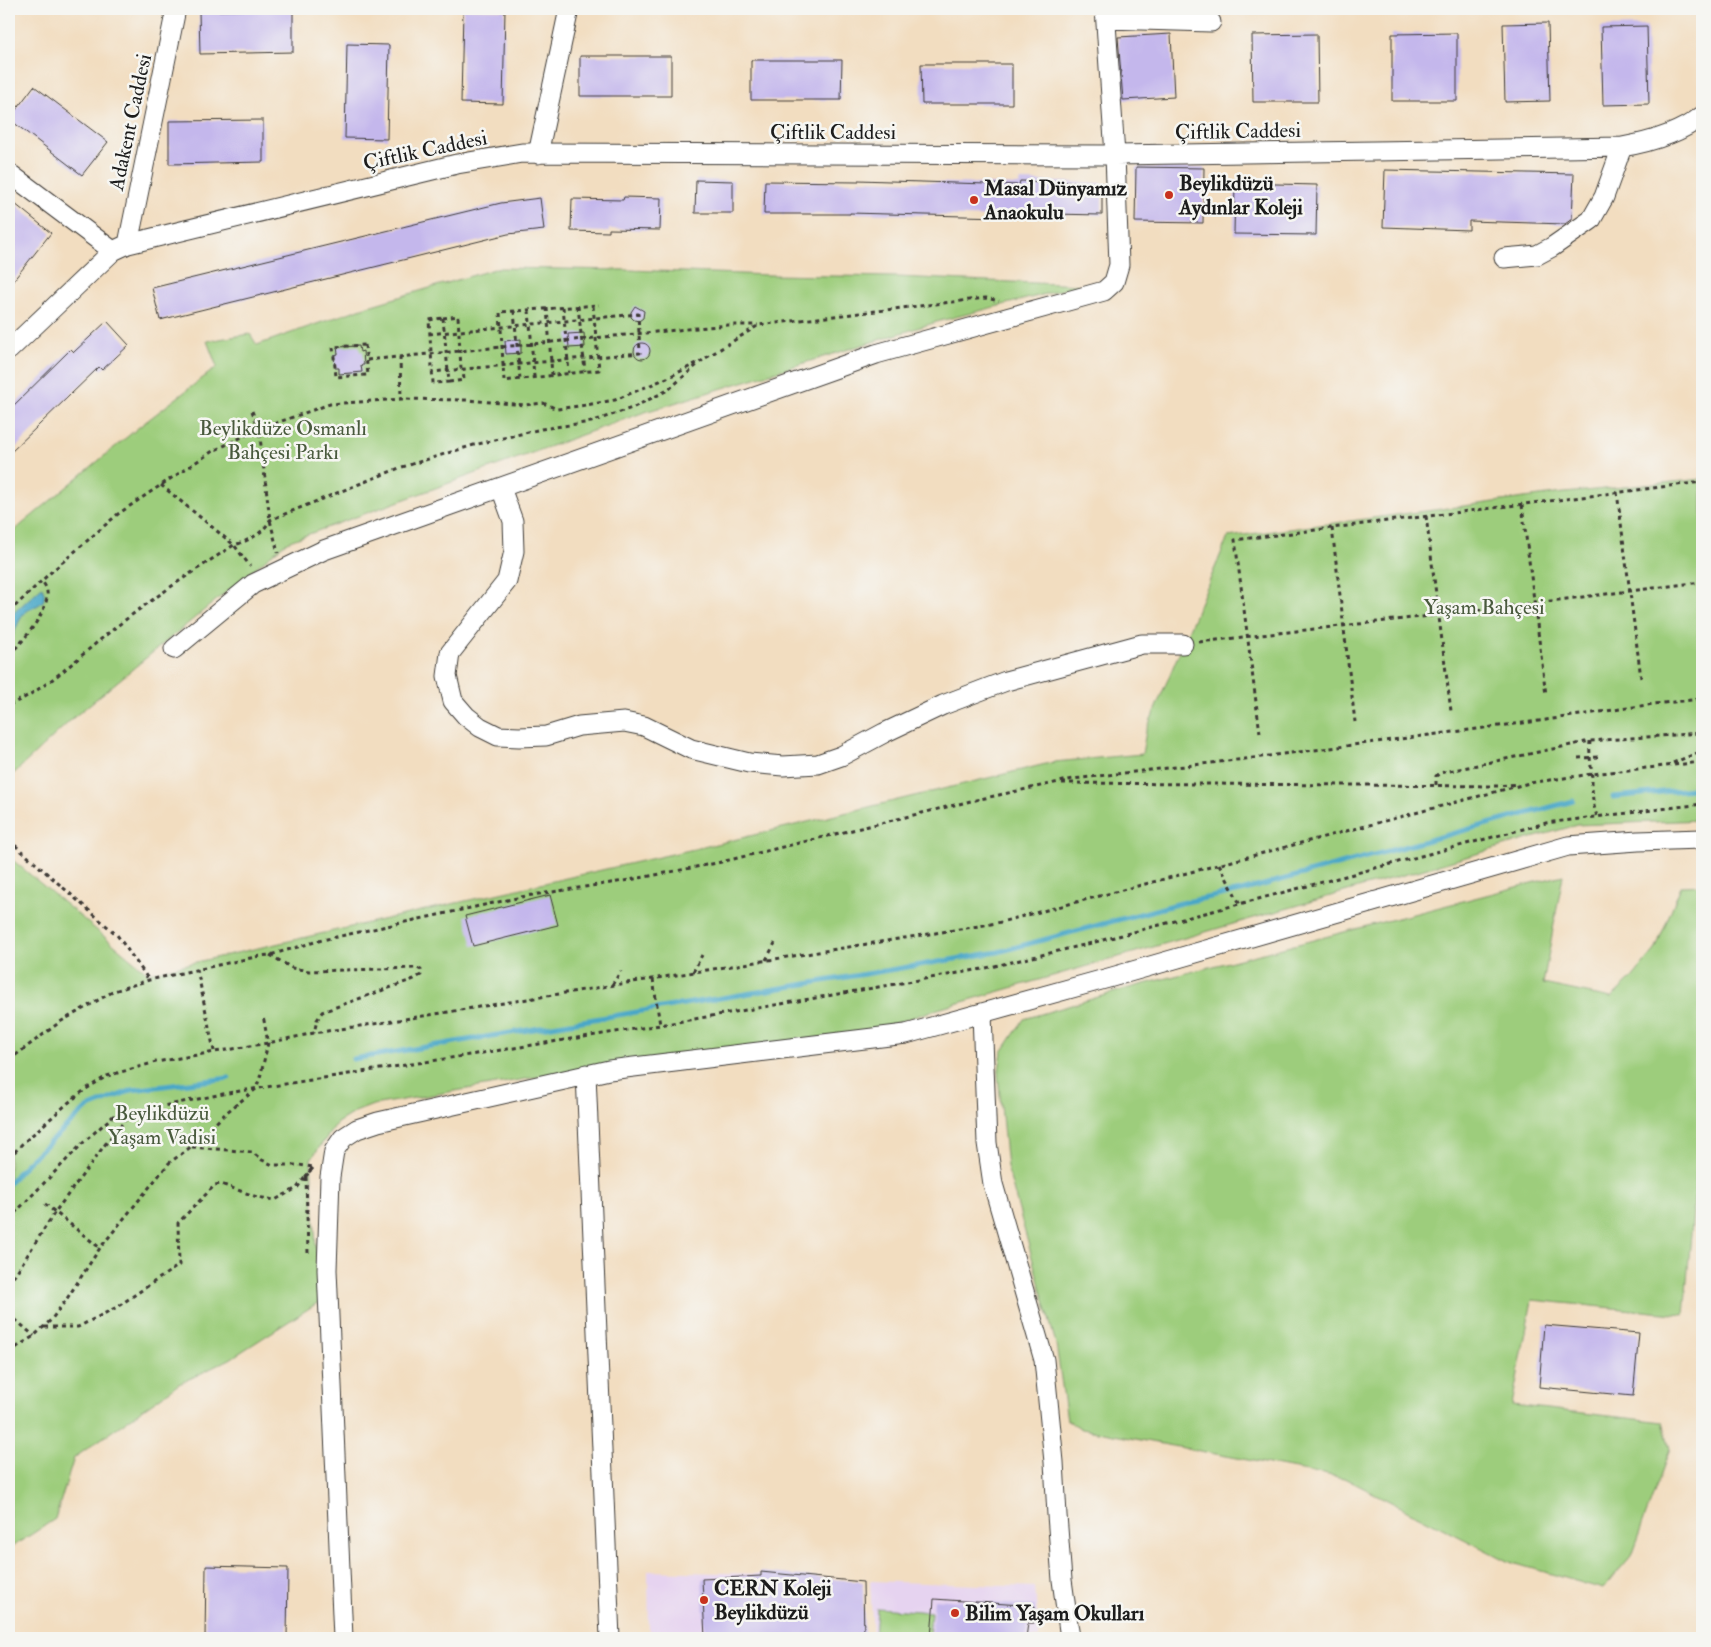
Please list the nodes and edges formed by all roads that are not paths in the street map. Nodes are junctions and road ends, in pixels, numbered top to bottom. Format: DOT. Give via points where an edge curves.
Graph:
graph roads {
  1 [pos="176,9"];
  2 [pos="569,9"];
  3 [pos="1106,14"];
  4 [pos="1211,22"];
  5 [pos="1702,116"];
  6 [pos="1622,146"];
  7 [pos="538,154"];
  8 [pos="1115,155"];
  9 [pos="9,173"];
  10 [pos="121,248"];
  11 [pos="1504,258"];
  12 [pos="9,350"];
  13 [pos="501,488"];
  14 [pos="1183,644"];
  15 [pos="174,649"];
  16 [pos="1702,839"];
  17 [pos="982,1014"];
  18 [pos="586,1074"];
  19 [pos="343,1638"];
  20 [pos="610,1638"];
  21 [pos="1070,1638"];
  1 -- 10 [label="street, Adakent Caddesi"];
  2 -- 7 [label="street"];
  3 -- 4 [label="street"];
  3 -- 8 [label="street"];
  5 -- 6 [label="street, Çiftlik Caddesi" via="1674,133"];
  6 -- 8 [label="street, Çiftlik Caddesi"];
  6 -- 11 [label="street" via="1604,196 1591,220 1537,254"];
  7 -- 8 [label="street, Çiftlik Caddesi"];
  7 -- 10 [label="street, Çiftlik Caddesi" via="522,153 457,164"];
  8 -- 13 [label="street" via="1118,265 1114,282 1104,291 876,354"];
  9 -- 10 [label="street"];
  10 -- 12 [label="street, Çiftlik Caddesi"];
  13 -- 14 [label="street" via="513,521 514,551 507,581 450,654 446,676 453,701 466,716 498,736 546,736 579,726 624,722 644,726 691,749 749,763 783,766 818,764 841,756 943,705 1006,680 1142,644"];
  13 -- 15 [label="street" via="324,550 253,584"];
  16 -- 17 [label="street" via="1568,846"];
  17 -- 18 [label="street" via="906,1034"];
  17 -- 21 [label="street" via="987,1142 993,1184 1044,1360 1062,1580"];
  18 -- 19 [label="street" via="378,1122 343,1138 334,1151 327,1270"];
  18 -- 20 [label="street"];
}
